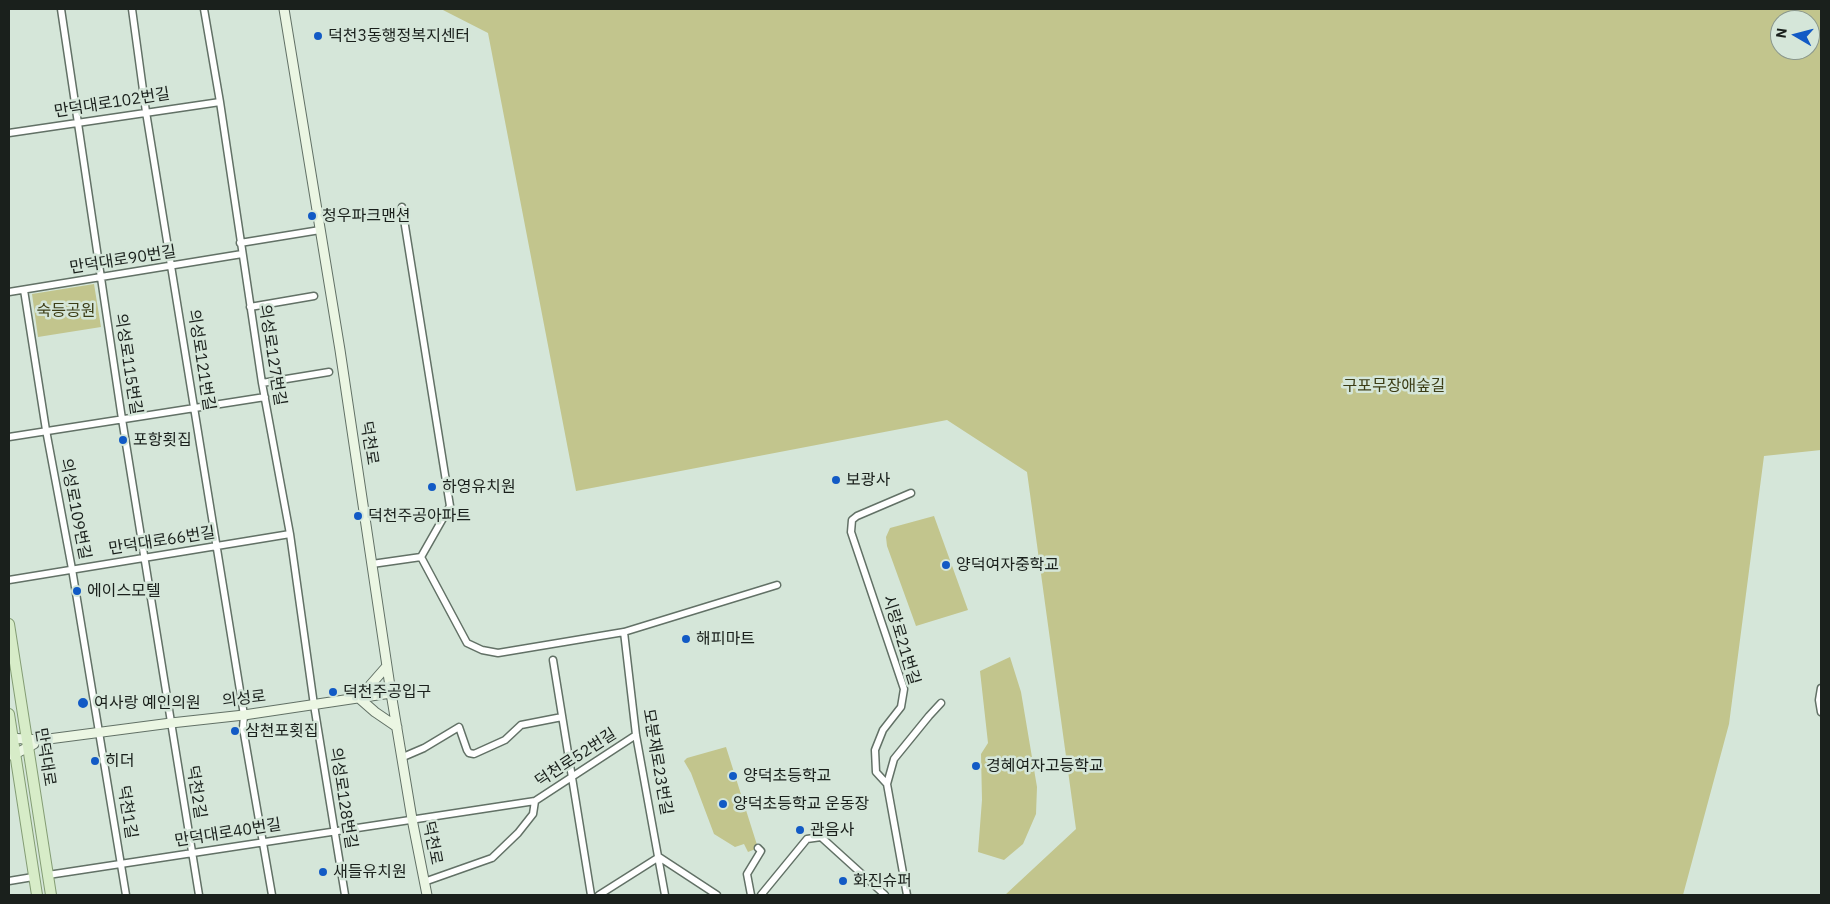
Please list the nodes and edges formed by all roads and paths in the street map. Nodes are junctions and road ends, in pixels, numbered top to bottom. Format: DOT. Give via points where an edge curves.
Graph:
graph roads {
  1 [pos="60,9"];
  2 [pos="132,9"];
  3 [pos="204,9"];
  4 [pos="284,9"];
  5 [pos="220,102"];
  6 [pos="146,112"];
  7 [pos="77,123"];
  8 [pos="9,133"];
  9 [pos="402,207"];
  10 [pos="320,230"];
  11 [pos="240,243"];
  12 [pos="242,254"];
  13 [pos="172,266"];
  14 [pos="101,277"];
  15 [pos="24,290"];
  16 [pos="9,292"];
  17 [pos="314,296"];
  18 [pos="250,307"];
  19 [pos="329,372"];
  20 [pos="262,383"];
  21 [pos="265,397"];
  22 [pos="195,407"];
  23 [pos="122,419"];
  24 [pos="46,430"];
  25 [pos="9,436"];
  26 [pos="911,493"];
  27 [pos="290,534"];
  28 [pos="218,546"];
  29 [pos="421,557"];
  30 [pos="145,558"];
  31 [pos="372,564"];
  32 [pos="72,569"];
  33 [pos="9,580"];
  34 [pos="777,585"];
  35 [pos="9,624"];
  36 [pos="624,632"];
  37 [pos="553,660"];
  38 [pos="387,666"];
  39 [pos="1821,688"];
  40 [pos="391,692"];
  41 [pos="360,698"];
  42 [pos="941,704"];
  43 [pos="314,705"];
  44 [pos="1821,712"];
  45 [pos="9,714"];
  46 [pos="244,715"];
  47 [pos="562,717"];
  48 [pos="171,723"];
  49 [pos="398,728"];
  50 [pos="100,732"];
  51 [pos="636,736"];
  52 [pos="10,737"];
  53 [pos="28,743"];
  54 [pos="12,754"];
  55 [pos="403,757"];
  56 [pos="573,776"];
  57 [pos="887,784"];
  58 [pos="535,801"];
  59 [pos="412,819"];
  60 [pos="334,830"];
  61 [pos="263,842"];
  62 [pos="758,848"];
  63 [pos="192,853"];
  64 [pos="659,858"];
  65 [pos="121,863"];
  66 [pos="48,875"];
  67 [pos="33,877"];
  68 [pos="9,881"];
  69 [pos="424,882"];
  70 [pos="36,895"];
  71 [pos="51,895"];
  72 [pos="126,895"];
  73 [pos="199,895"];
  74 [pos="272,895"];
  75 [pos="345,895"];
  76 [pos="426,895"];
  77 [pos="591,895"];
  78 [pos="599,895"];
  79 [pos="665,895"];
  80 [pos="717,895"];
  81 [pos="751,895"];
  82 [pos="761,895"];
  83 [pos="885,895"];
  84 [pos="906,895"];
  1 -- 7 [label="street, 의성로115번길"];
  2 -- 6 [label="street, 의성로121번길"];
  3 -- 5 [label="street, 의성로127번길"];
  4 -- 10 [label="main road, 덕천로"];
  5 -- 6 [label="street, 만덕대로102번길"];
  5 -- 11 [label="street, 의성로127번길"];
  6 -- 7 [label="street, 만덕대로102번길"];
  6 -- 13 [label="street, 의성로121번길"];
  7 -- 8 [label="street, 만덕대로102번길"];
  7 -- 14 [label="street, 의성로115번길"];
  9 -- 29 [label="street" via="450,506"];
  10 -- 11 [label="street"];
  10 -- 31 [label="main road, 덕천로"];
  11 -- 12 [label="street, 의성로127번길"];
  12 -- 13 [label="street, 만덕대로90번길"];
  12 -- 18 [label="street, 의성로127번길"];
  13 -- 14 [label="street, 만덕대로90번길"];
  13 -- 22 [label="street, 의성로121번길"];
  14 -- 15 [label="street, 만덕대로90번길"];
  14 -- 23 [label="street, 의성로115번길"];
  15 -- 16 [label="street, 만덕대로90번길"];
  15 -- 24 [label="street, 의성로109번길"];
  17 -- 18 [label="street"];
  18 -- 20 [label="street, 의성로127번길"];
  19 -- 20 [label="street"];
  20 -- 21 [label="street, 의성로127번길"];
  21 -- 22 [label="street"];
  21 -- 27 [label="street, 의성로127번길"];
  22 -- 23 [label="street"];
  22 -- 28 [label="street, 의성로121번길"];
  23 -- 24 [label="street"];
  23 -- 30 [label="street, 의성로115번길"];
  24 -- 25 [label="street"];
  24 -- 32 [label="street, 의성로109번길"];
  26 -- 57 [label="street, 시랑로21번길" via="857,516 852,520 851,532 904,689 901,707 883,730 875,750 876,772"];
  27 -- 28 [label="street, 만덕대로66번길"];
  27 -- 43 [label="street, 의성로127번길"];
  28 -- 30 [label="street, 만덕대로66번길"];
  28 -- 46 [label="street, 의성로121번길"];
  29 -- 31 [label="street"];
  29 -- 36 [label="street" via="467,643 482,650 498,653"];
  30 -- 32 [label="street, 만덕대로66번길"];
  30 -- 48 [label="street, 의성로115번길"];
  31 -- 38 [label="main road, 덕천로"];
  32 -- 33 [label="street, 만덕대로66번길"];
  32 -- 50 [label="street, 의성로109번길"];
  34 -- 36 [label="street"];
  35 -- 53 [label="main road, 만덕대로"];
  36 -- 51 [label="street, 모분재로23번길"];
  37 -- 47 [label="street"];
  38 -- 40 [label="main road, 덕천로"];
  38 -- 41 [label="main road"];
  39 -- 44 [label="street"];
  40 -- 41 [label="main road, 의성로"];
  40 -- 49 [label="main road, 덕천로"];
  41 -- 43 [label="main road, 의성로"];
  41 -- 49 [label="main road"];
  42 -- 57 [label="street" via="894,759"];
  43 -- 46 [label="main road, 의성로"];
  43 -- 60 [label="street, 의성로128번길"];
  45 -- 52 [label="main road, 만덕대로"];
  46 -- 48 [label="main road, 의성로"];
  46 -- 61 [label="street, 의성로121번길" via="243,728"];
  47 -- 55 [label="street" via="521,725 505,740 474,754 467,750 459,727"];
  47 -- 56 [label="street"];
  48 -- 50 [label="main road, 의성로"];
  48 -- 63 [label="street, 덕천2길"];
  49 -- 55 [label="main road, 덕천로"];
  50 -- 53 [label="main road, 의성로"];
  50 -- 65 [label="street, 덕천1길"];
  51 -- 56 [label="street, 덕천로52번길"];
  51 -- 64 [label="street, 모분재로23번길"];
  52 -- 53 [label="main road"];
  52 -- 54 [label="main road, 만덕대로"];
  53 -- 54 [label="main road, 의성로"];
  53 -- 66 [label="main road, 만덕대로"];
  54 -- 67 [label="main road, 만덕대로"];
  55 -- 59 [label="main road, 덕천로"];
  56 -- 58 [label="street, 덕천로52번길"];
  56 -- 77 [label="street"];
  57 -- 84 [label="street, 시랑로21번길"];
  58 -- 59 [label="street, 덕천로52번길"];
  58 -- 69 [label="street, 덕천로" via="533,814 492,858"];
  59 -- 60 [label="street, 만덕대로40번길"];
  59 -- 69 [label="main road, 덕천로"];
  60 -- 61 [label="street, 만덕대로40번길"];
  60 -- 75 [label="street, 의성로128번길"];
  61 -- 63 [label="street, 만덕대로40번길"];
  61 -- 74 [label="street, 의성로121번길"];
  62 -- 81 [label="street" via="761,851 747,874"];
  63 -- 65 [label="street, 만덕대로40번길"];
  63 -- 73 [label="street, 덕천2길"];
  64 -- 78 [label="street"];
  64 -- 79 [label="street, 모분재로23번길"];
  64 -- 80 [label="street"];
  65 -- 66 [label="street, 만덕대로40번길"];
  65 -- 72 [label="street, 덕천1길"];
  66 -- 71 [label="main road, 만덕대로"];
  67 -- 68 [label="street"];
  67 -- 70 [label="main road, 만덕대로"];
  69 -- 76 [label="main road, 덕천로"];
  82 -- 83 [label="street" via="807,839 821,837"];
}
